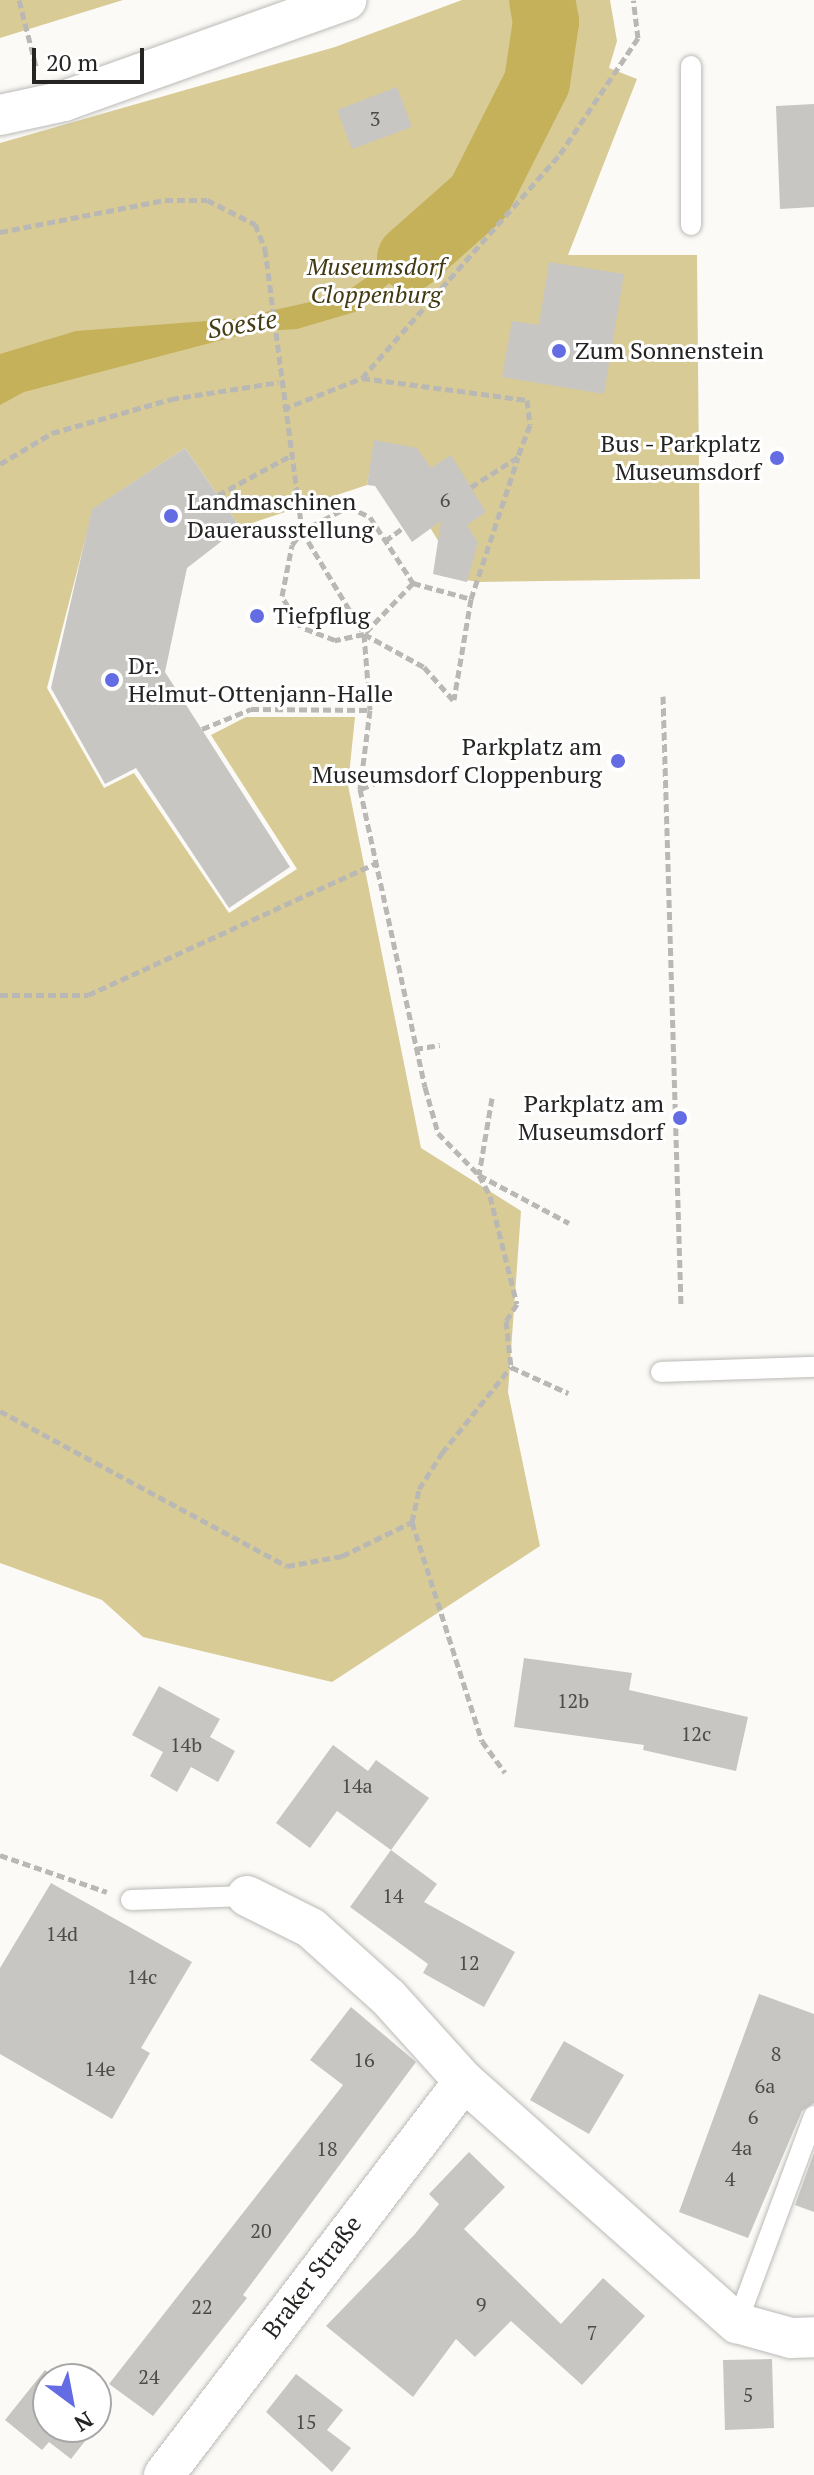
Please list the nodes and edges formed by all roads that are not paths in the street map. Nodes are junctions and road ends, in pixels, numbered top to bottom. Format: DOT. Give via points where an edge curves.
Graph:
graph roads {
  1 [pos="346,0"];
  2 [pos="691,66"];
  3 [pos="0,115"];
  4 [pos="691,225"];
  5 [pos="814,1367"];
  6 [pos="661,1372"];
  7 [pos="247,1896"];
  8 [pos="131,1900"];
  9 [pos="464,2081"];
  10 [pos="814,2116"];
  11 [pos="737,2323"];
  12 [pos="814,2337"];
  13 [pos="164,2475"];
  1 -- 3 [label="street" via="64,101"];
  2 -- 4 [label="lane"];
  5 -- 6 [label="lane"];
  7 -- 8 [label="lane"];
  7 -- 9 [label="street" via="311,1928 388,1997"];
  9 -- 11 [label="street"];
  9 -- 13 [label="street, Braker Straße"];
  10 -- 11 [label="lane"];
  11 -- 12 [label="street"];
}
